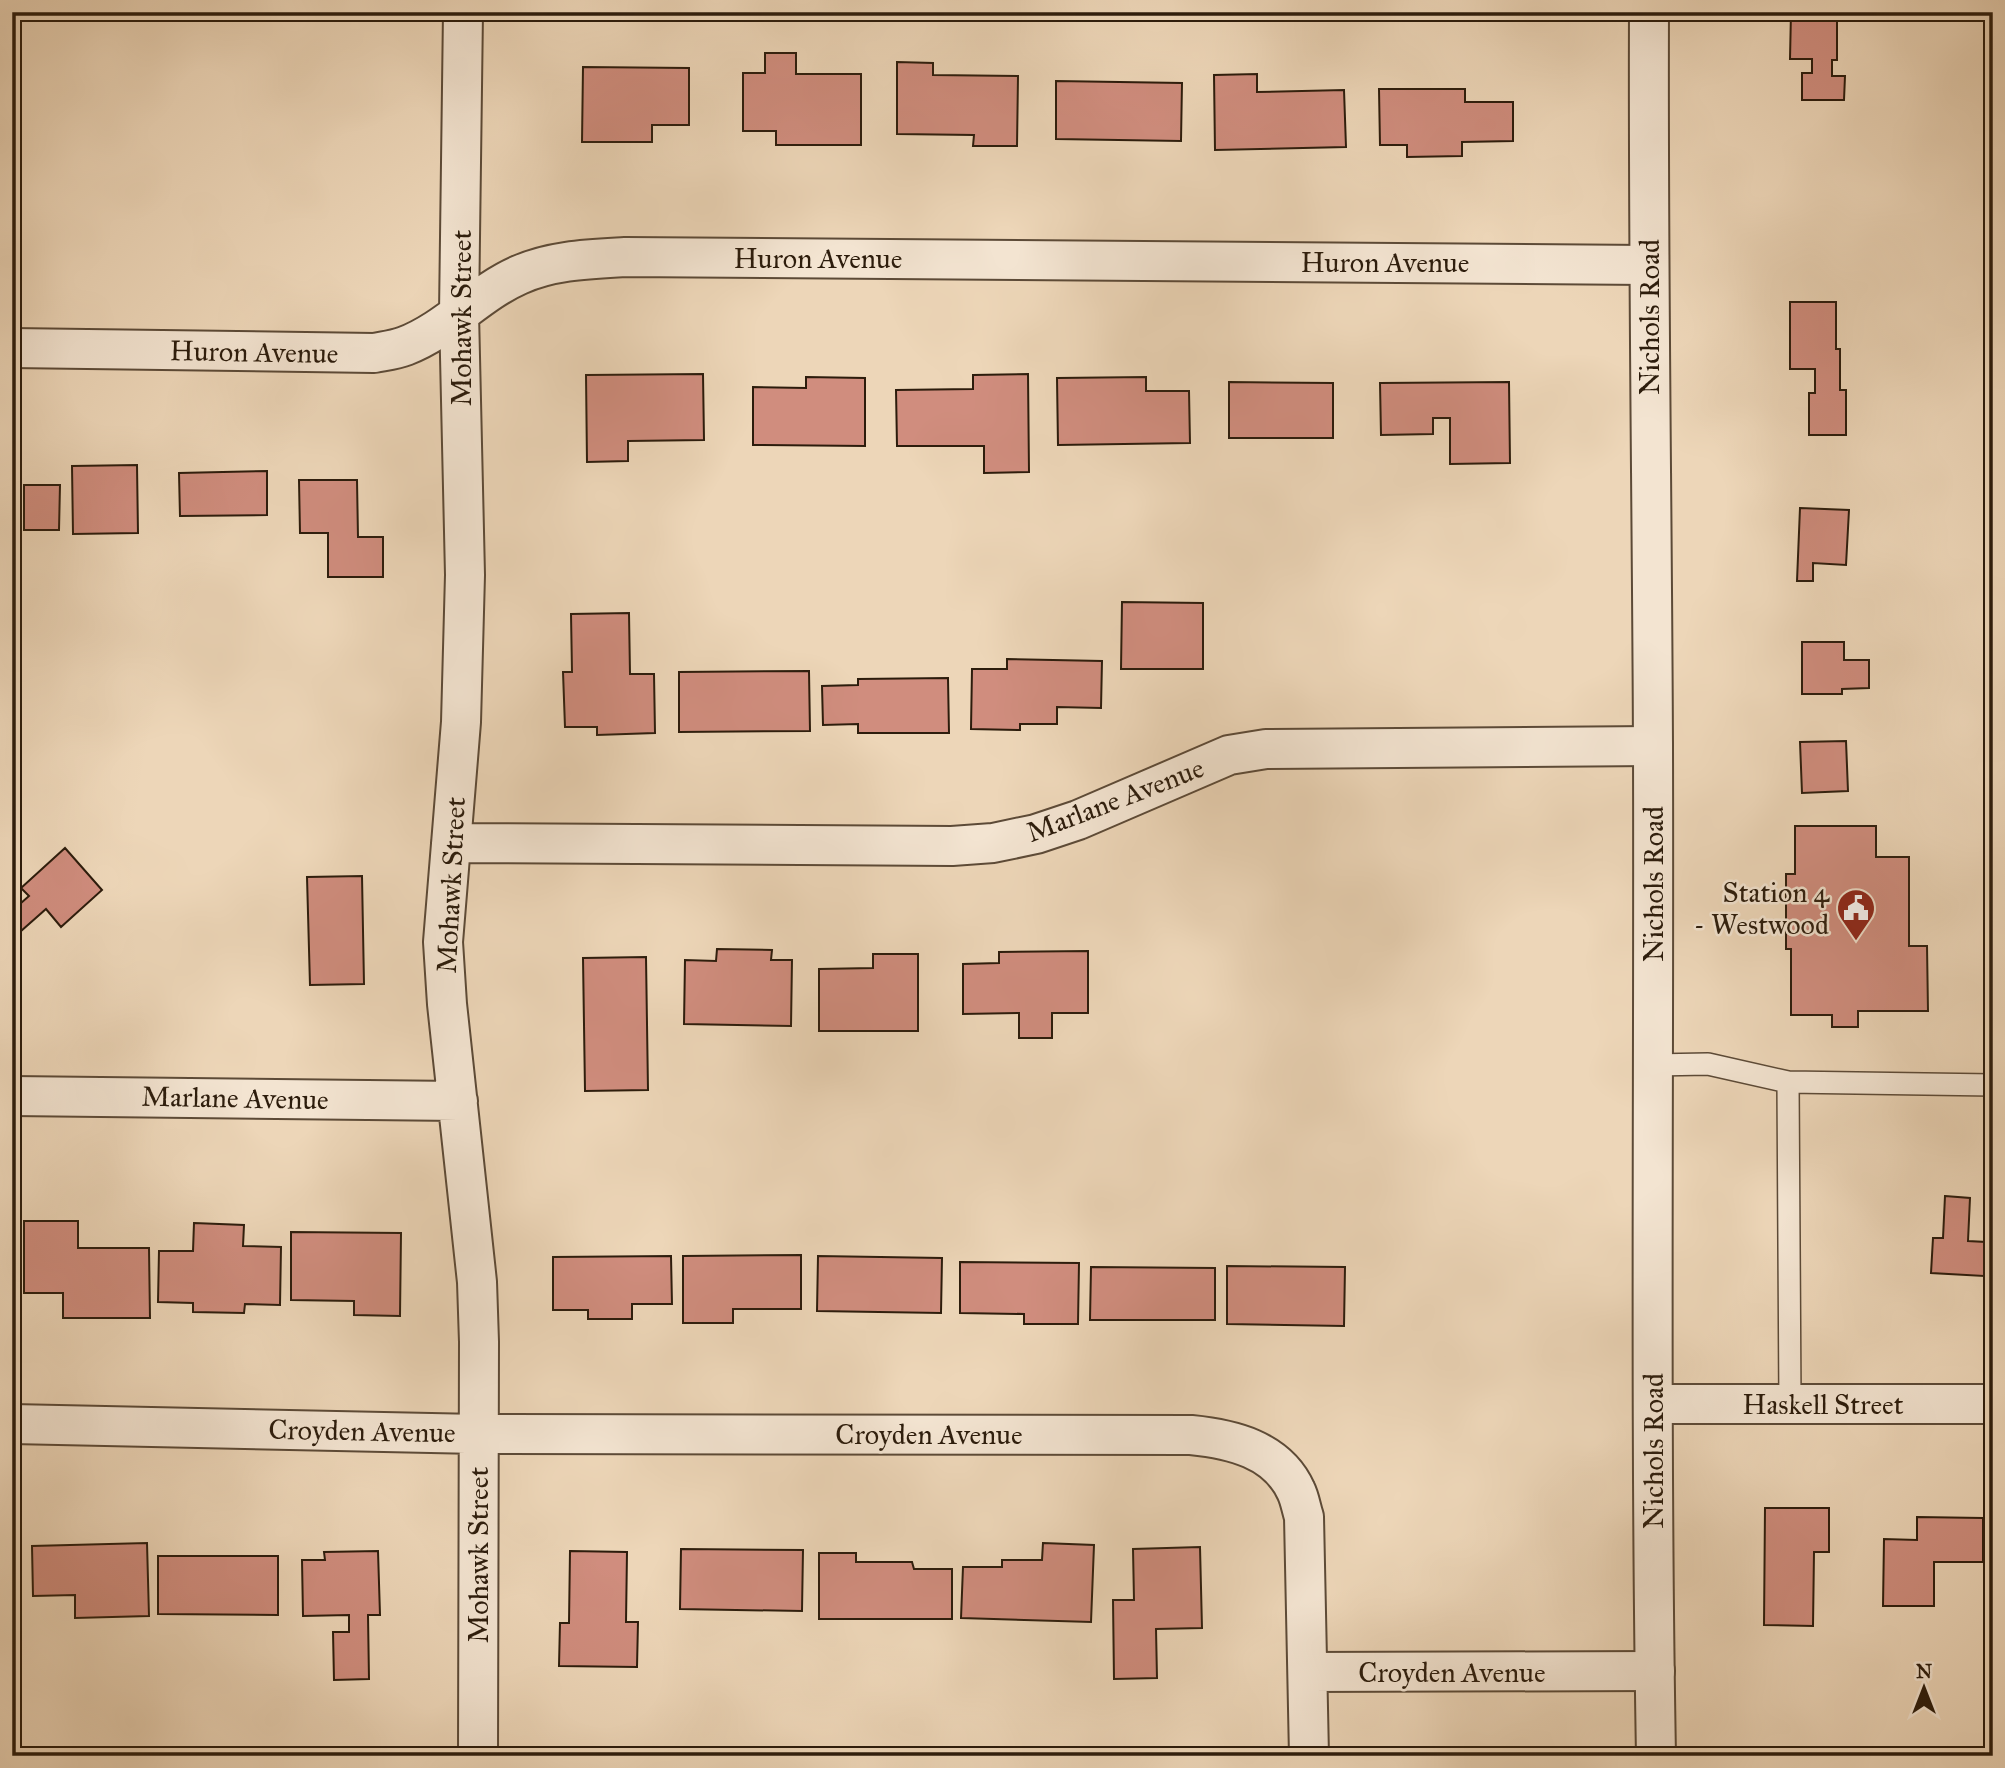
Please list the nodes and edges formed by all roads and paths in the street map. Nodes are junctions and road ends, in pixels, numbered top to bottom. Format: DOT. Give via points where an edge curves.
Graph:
graph roads {
  1 [pos="463,12"];
  2 [pos="1649,12"];
  3 [pos="1648,264"];
  4 [pos="459,313"];
  5 [pos="12,348"];
  6 [pos="1653,746"];
  7 [pos="451,843"];
  8 [pos="1653,1065"];
  9 [pos="1788,1082"];
  10 [pos="1993,1085"];
  11 [pos="12,1096"];
  12 [pos="458,1101"];
  13 [pos="1653,1404"];
  14 [pos="1790,1404"];
  15 [pos="1993,1404"];
  16 [pos="12,1424"];
  17 [pos="478,1434"];
  18 [pos="1655,1671"];
  19 [pos="1309,1672"];
  20 [pos="478,1756"];
  21 [pos="1309,1756"];
  22 [pos="1656,1756"];
  1 -- 4 [label="street, Mohawk Street"];
  2 -- 3 [label="street, Nichols Road"];
  3 -- 4 [label="street, Huron Avenue" via="625,257 554,264 520,274"];
  3 -- 6 [label="street, Nichols Road"];
  4 -- 5 [label="street, Huron Avenue" via="404,347 374,353"];
  4 -- 7 [label="street, Mohawk Street" via="465,575 461,722"];
  6 -- 7 [label="street, Marlane Avenue" via="1266,749 1229,755 1078,820 993,843"];
  6 -- 8 [label="street, Nichols Road"];
  7 -- 12 [label="street, Mohawk Street" via="443,942"];
  8 -- 9 [label="lane" via="1708,1064"];
  8 -- 13 [label="street, Nichols Road"];
  9 -- 10 [label="lane"];
  9 -- 14 [label="lane"];
  11 -- 12 [label="street, Marlane Avenue"];
  12 -- 17 [label="street, Mohawk Street" via="477,1282"];
  13 -- 14 [label="street, Haskell Street"];
  13 -- 18 [label="street, Nichols Road"];
  14 -- 15 [label="street, Haskell Street"];
  16 -- 17 [label="street, Croyden Avenue"];
  17 -- 19 [label="street, Croyden Avenue" via="1224,1438 1266,1455 1296,1490 1304,1517"];
  17 -- 20 [label="street, Mohawk Street"];
  18 -- 19 [label="street, Croyden Avenue"];
  18 -- 22 [label="street, Nichols Road"];
  19 -- 21 [label="street"];
}
